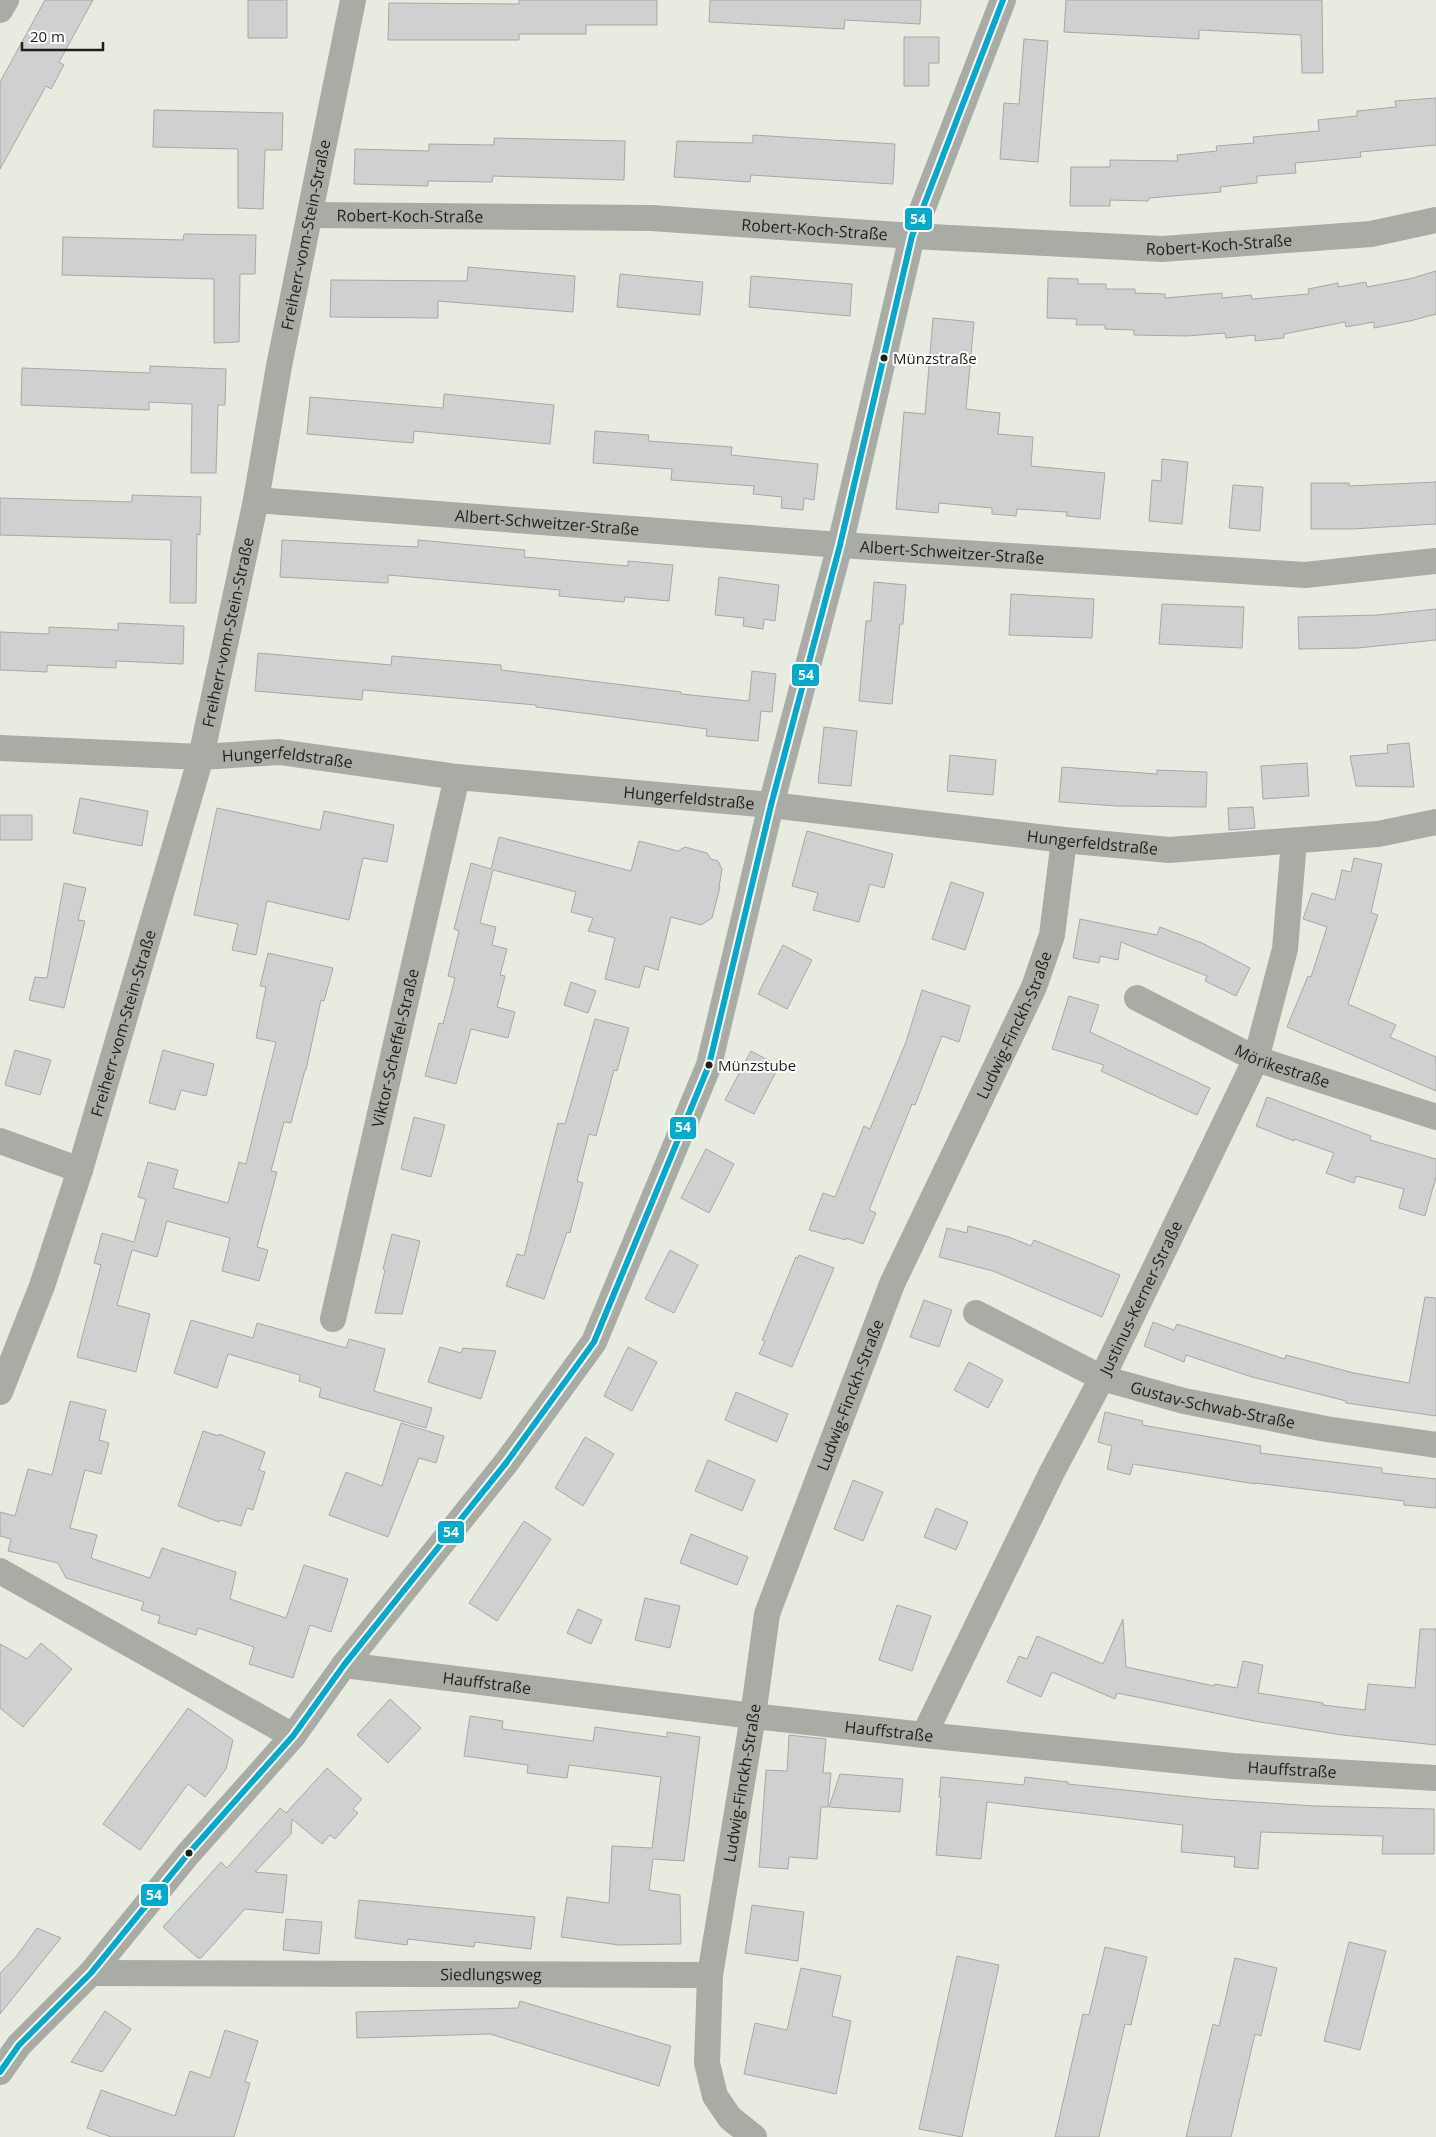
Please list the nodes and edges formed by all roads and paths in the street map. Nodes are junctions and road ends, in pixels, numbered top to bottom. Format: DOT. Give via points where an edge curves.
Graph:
graph roads {
  1 [pos="6,0"];
  2 [pos="353,0"];
  3 [pos="1003,0"];
  4 [pos="0,10"];
  5 [pos="311,215"];
  6 [pos="1436,220"];
  7 [pos="912,236"];
  8 [pos="256,500"];
  9 [pos="840,546"];
  10 [pos="1436,561"];
  11 [pos="0,748"];
  12 [pos="201,757"];
  13 [pos="457,777"];
  14 [pos="771,805"];
  15 [pos="1436,822"];
  16 [pos="1064,840"];
  17 [pos="1294,841"];
  18 [pos="1138,998"];
  19 [pos="1256,1059"];
  20 [pos="1436,1117"];
  21 [pos="0,1141"];
  22 [pos="80,1170"];
  23 [pos="976,1313"];
  24 [pos="333,1319"];
  25 [pos="1102,1378"];
  26 [pos="0,1392"];
  27 [pos="1436,1446"];
  28 [pos="0,1571"];
  29 [pos="344,1665"];
  30 [pos="753,1716"];
  31 [pos="924,1735"];
  32 [pos="293,1736"];
  33 [pos="1436,1778"];
  34 [pos="91,1973"];
  35 [pos="710,1975"];
  36 [pos="0,2072"];
  37 [pos="754,2137"];
  1 -- 4 [label="street"];
  2 -- 5 [label="street, Freiherr-vom-Stein-Straße"];
  3 -- 7 [label="street"];
  5 -- 7 [label="street, Robert-Koch-Straße" via="651,218"];
  5 -- 8 [label="street, Freiherr-vom-Stein-Straße"];
  6 -- 7 [label="street, Robert-Koch-Straße" via="1372,234 1162,249"];
  7 -- 9 [label="street"];
  8 -- 9 [label="street, Albert-Schweitzer-Straße"];
  8 -- 12 [label="street, Freiherr-vom-Stein-Straße"];
  9 -- 10 [label="street, Albert-Schweitzer-Straße" via="1304,575"];
  9 -- 14 [label="street"];
  11 -- 12 [label="street, Hungerfeldstraße"];
  12 -- 13 [label="street, Hungerfeldstraße" via="279,752"];
  12 -- 22 [label="street, Freiherr-vom-Stein-Straße"];
  13 -- 14 [label="street, Hungerfeldstraße"];
  13 -- 24 [label="street, Viktor-Scheffel-Straße"];
  14 -- 16 [label="street, Hungerfeldstraße"];
  14 -- 29 [label="street" via="709,1065 594,1342 506,1463"];
  15 -- 17 [label="street, Hungerfeldstraße" via="1378,834"];
  16 -- 17 [label="street, Hungerfeldstraße" via="1169,850"];
  16 -- 30 [label="street, Ludwig-Finckh-Straße" via="1050,944 1034,987 892,1284 767,1614"];
  17 -- 19 [label="street, Justinus-Kerner-Straße" via="1285,949"];
  18 -- 19 [label="street, Mörikestraße"];
  19 -- 20 [label="street, Mörikestraße"];
  19 -- 25 [label="street, Justinus-Kerner-Straße"];
  21 -- 22 [label="street"];
  22 -- 26 [label="street, Freiherr-vom-Stein-Straße" via="42,1286"];
  23 -- 25 [label="street, Gustav-Schwab-Straße"];
  25 -- 27 [label="street, Gustav-Schwab-Straße" via="1184,1402"];
  25 -- 31 [label="street, Justinus-Kerner-Straße" via="1052,1472"];
  28 -- 32 [label="street"];
  29 -- 30 [label="street, Hauffstraße"];
  29 -- 32 [label="street"];
  30 -- 31 [label="street, Hauffstraße"];
  30 -- 35 [label="street, Ludwig-Finckh-Straße"];
  31 -- 33 [label="street, Hauffstraße" via="1233,1766"];
  32 -- 34 [label="street" via="188,1854"];
  34 -- 35 [label="street, Siedlungsweg"];
  34 -- 36 [label="street" via="19,2045"];
  35 -- 37 [label="street" via="706,2063 715,2096 730,2118"];
}
